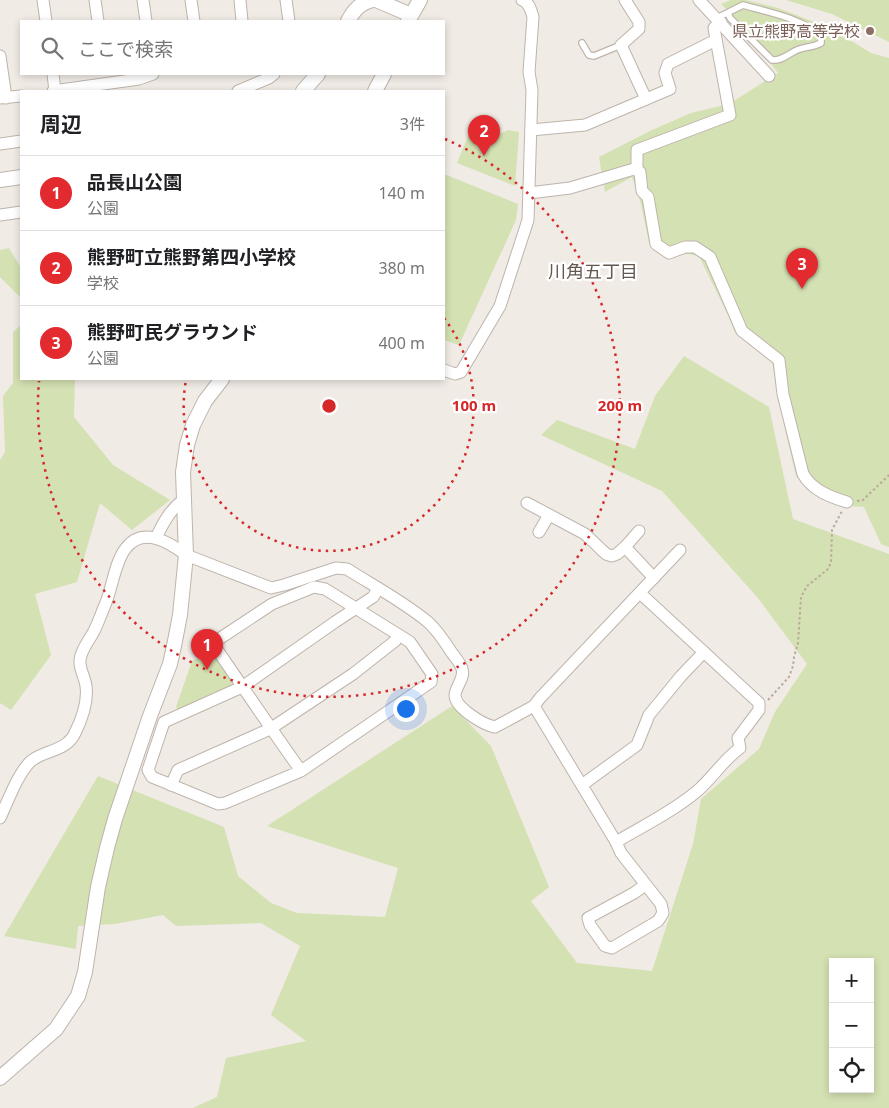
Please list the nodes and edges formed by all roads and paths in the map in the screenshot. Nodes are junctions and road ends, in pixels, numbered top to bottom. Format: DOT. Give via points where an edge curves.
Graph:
graph roads {
  1 [pos="43,0"];
  2 [pos="95,0"];
  3 [pos="143,0"];
  4 [pos="191,0"];
  5 [pos="240,0"];
  6 [pos="286,0"];
  7 [pos="374,0"];
  8 [pos="420,0"];
  9 [pos="522,0"];
  10 [pos="625,0"];
  11 [pos="699,0"];
  12 [pos="410,18"];
  13 [pos="722,18"];
  14 [pos="46,20"];
  15 [pos="98,20"];
  16 [pos="146,20"];
  17 [pos="194,20"];
  18 [pos="242,20"];
  19 [pos="289,20"];
  20 [pos="349,20"];
  21 [pos="716,40"];
  22 [pos="582,42"];
  23 [pos="621,45"];
  24 [pos="0,56"];
  25 [pos="53,75"];
  26 [pos="150,75"];
  27 [pos="250,75"];
  28 [pos="273,75"];
  29 [pos="317,75"];
  30 [pos="383,75"];
  31 [pos="769,76"];
  32 [pos="106,83"];
  33 [pos="251,87"];
  34 [pos="54,90"];
  35 [pos="60,90"];
  36 [pos="241,90"];
  37 [pos="304,90"];
  38 [pos="376,90"];
  39 [pos="20,96"];
  40 [pos="3,98"];
  41 [pos="646,99"];
  42 [pos="531,130"];
  43 [pos="20,141"];
  44 [pos="0,144"];
  45 [pos="636,170"];
  46 [pos="20,177"];
  47 [pos="0,180"];
  48 [pos="529,193"];
  49 [pos="20,212"];
  50 [pos="0,215"];
  51 [pos="445,370"];
  52 [pos="221,380"];
  53 [pos="889,475"];
  54 [pos="184,500"];
  55 [pos="847,502"];
  56 [pos="527,503"];
  57 [pos="549,515"];
  58 [pos="639,531"];
  59 [pos="540,532"];
  60 [pos="156,538"];
  61 [pos="625,547"];
  62 [pos="680,550"];
  63 [pos="186,555"];
  64 [pos="654,578"];
  65 [pos="378,589"];
  66 [pos="640,593"];
  67 [pos="356,609"];
  68 [pos="398,635"];
  69 [pos="704,652"];
  70 [pos="242,687"];
  71 [pos="534,706"];
  72 [pos="759,707"];
  73 [pos="270,729"];
  74 [pos="301,771"];
  75 [pos="171,785"];
  76 [pos="582,785"];
  77 [pos="0,818"];
  78 [pos="616,842"];
  79 [pos="645,885"];
  80 [pos="0,1078"];
  1 -- 14 [label="street"];
  2 -- 15 [label="street"];
  3 -- 16 [label="street"];
  4 -- 17 [label="street"];
  5 -- 18 [label="street"];
  6 -- 19 [label="street"];
  7 -- 12 [label="street"];
  7 -- 20 [label="street" via="365,2"];
  8 -- 12 [label="street"];
  9 -- 42 [label="street" via="531,9 533,17"];
  10 -- 23 [label="street" via="639,22 639,29"];
  11 -- 13 [label="street"];
  13 -- 13 [label="lane" via="743,5 814,29 820,36 820,43 814,47 799,48 778,61 772,60 730,18"];
  13 -- 21 [label="street" via="714,28"];
  13 -- 31 [label="street"];
  21 -- 41 [label="street" via="668,64 665,73 670,89"];
  21 -- 45 [label="street" via="730,114 637,150"];
  22 -- 23 [label="lane" via="589,56"];
  23 -- 41 [label="street"];
  24 -- 40 [label="street"];
  25 -- 34 [label="street"];
  26 -- 32 [label="street"];
  27 -- 33 [label="street"];
  28 -- 33 [label="street"];
  29 -- 37 [label="street"];
  30 -- 38 [label="street"];
  32 -- 35 [label="street"];
  33 -- 36 [label="street"];
  39 -- 40 [label="street"];
  41 -- 42 [label="street" via="585,125"];
  42 -- 48 [label="street"];
  43 -- 44 [label="street"];
  45 -- 48 [label="street" via="570,188"];
  45 -- 55 [label="street" via="640,172 642,191 648,198 656,244 669,252 695,247 710,256 742,331 779,360 783,394 803,474 807,481 827,495"];
  46 -- 47 [label="street"];
  48 -- 51 [label="street" via="528,220 500,306 461,372 455,374"];
  49 -- 50 [label="street"];
  52 -- 54 [label="street" via="205,401 193,425 183,472"];
  53 -- 55 [label="path" via="863,500"];
  54 -- 60 [label="street" via="166,518"];
  54 -- 63 [label="street"];
  55 -- 72 [label="path" via="832,530 831,563 807,586 801,597 798,643 788,677"];
  56 -- 57 [label="street"];
  57 -- 59 [label="street"];
  57 -- 61 [label="street" via="585,534 606,554 612,556"];
  58 -- 61 [label="street"];
  60 -- 63 [label="street"];
  60 -- 77 [label="street" via="146,536 126,548 108,598 82,651 80,661 86,697 74,736 66,745 31,762"];
  61 -- 64 [label="street"];
  62 -- 64 [label="street"];
  63 -- 65 [label="street" via="271,588 336,568 347,569"];
  63 -- 80 [label="street" via="180,614 170,664 115,820 98,887 89,953 78,996 56,1029"];
  64 -- 66 [label="street"];
  65 -- 67 [label="street" via="373,597"];
  65 -- 71 [label="street" via="438,632 462,669 455,694 468,713 495,728"];
  66 -- 69 [label="street"];
  66 -- 71 [label="street"];
  67 -- 68 [label="street"];
  67 -- 70 [label="street"];
  67 -- 70 [label="street" via="325,588 314,587 272,604 216,641 216,648"];
  68 -- 73 [label="street" via="395,642 353,674"];
  68 -- 74 [label="street" via="410,642 432,674 431,682"];
  69 -- 72 [label="street"];
  69 -- 76 [label="street" via="649,715 637,745"];
  70 -- 73 [label="street"];
  70 -- 75 [label="street" via="164,722 148,770 152,777"];
  71 -- 76 [label="street"];
  72 -- 78 [label="street" via="738,738 740,748 698,791"];
  73 -- 74 [label="street"];
  73 -- 75 [label="street" via="178,770"];
  74 -- 75 [label="street" via="218,804"];
  76 -- 78 [label="street"];
  78 -- 79 [label="street"];
  79 -- 79 [label="street" via="588,918 605,946 612,948 658,921 663,913 661,904"];
}
